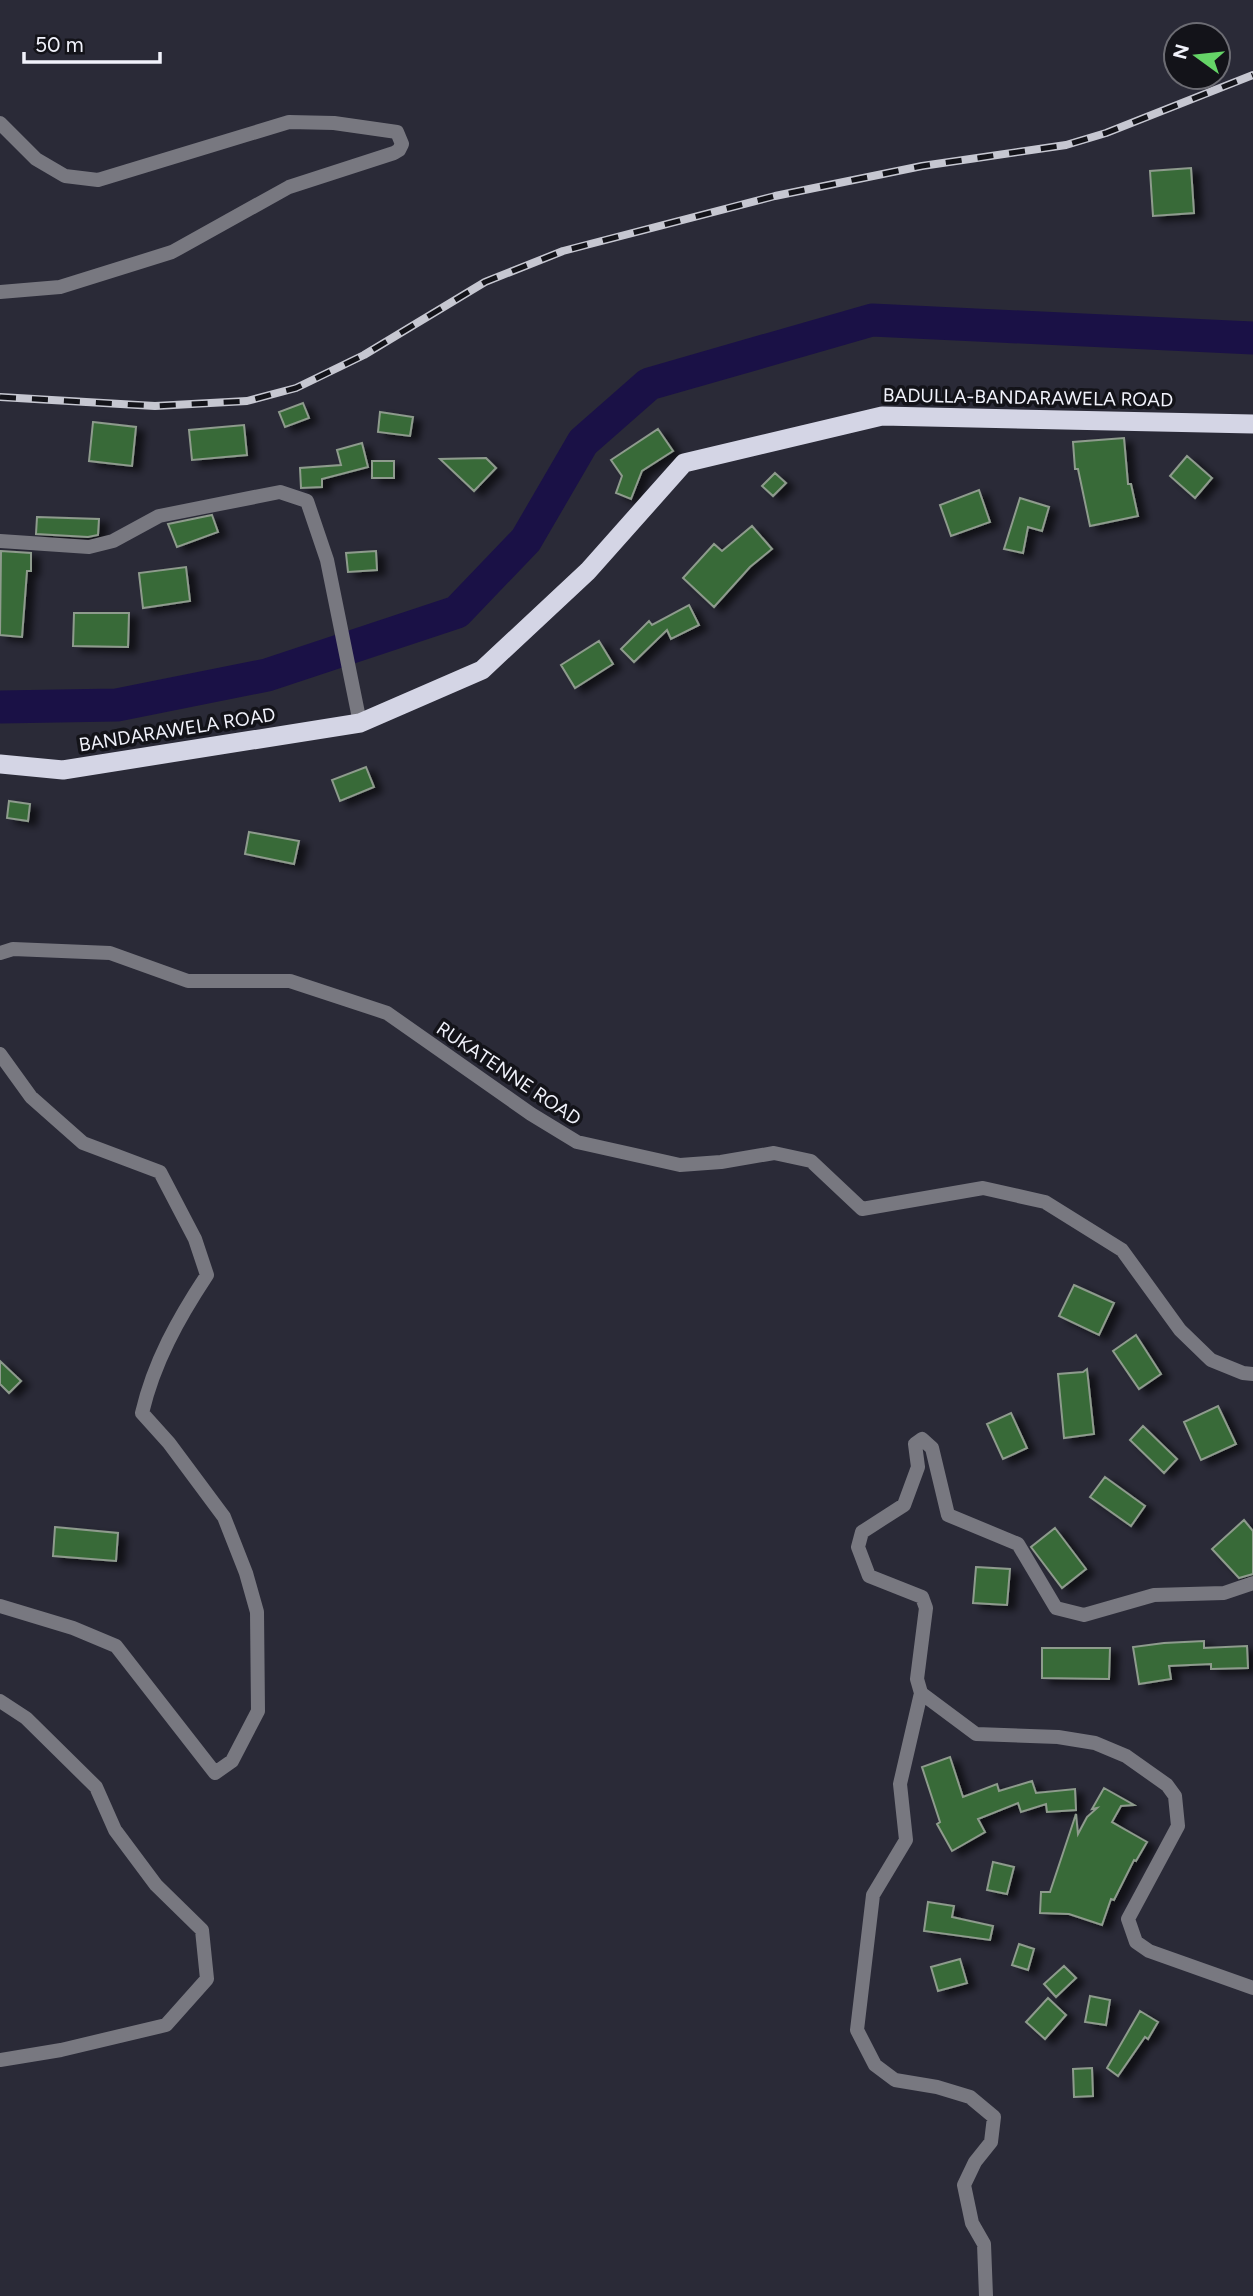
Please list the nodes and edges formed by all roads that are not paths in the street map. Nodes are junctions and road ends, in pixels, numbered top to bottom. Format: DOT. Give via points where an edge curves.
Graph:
graph roads {
  1 [pos="0,123"];
  2 [pos="0,292"];
  3 [pos="1253,424"];
  4 [pos="0,541"];
  5 [pos="360,723"];
  6 [pos="0,764"];
  7 [pos="0,953"];
  8 [pos="0,1054"];
  9 [pos="1253,1374"];
  10 [pos="1253,1583"];
  11 [pos="0,1606"];
  12 [pos="921,1693"];
  13 [pos="0,1701"];
  14 [pos="1253,1988"];
  15 [pos="0,2060"];
  16 [pos="986,2296"];
  1 -- 2 [label="street" via="36,159 65,176 98,180 289,122 397,132 402,144 394,153 289,187 172,252 60,287"];
  3 -- 5 [label="highway, BADULLA-BANDARAWELA ROAD" via="882,416 684,463 588,571 482,670"];
  4 -- 5 [label="street" via="89,547 113,541 159,516 280,492 307,501 338,606"];
  5 -- 6 [label="highway, BANDARAWELA ROAD" via="63,770"];
  7 -- 9 [label="street, RUKATENNE ROAD" via="13,949 110,953 188,981 290,981 387,1013 577,1142 680,1165 774,1153 811,1161 862,1209 983,1188 1045,1202 1122,1250 1180,1330 1211,1360"];
  8 -- 11 [label="street" via="31,1097 83,1143 160,1172 195,1239 207,1275 159,1359 142,1413 224,1517 257,1612 258,1711 232,1761 215,1773 116,1646"];
  10 -- 12 [label="street" via="1224,1593 1154,1595 1084,1615 1056,1608 1018,1544 948,1515 932,1448 922,1439 915,1444 918,1467 904,1505 862,1532 858,1547 869,1576 922,1597 926,1608 917,1678"];
  12 -- 14 [label="street" via="976,1734 1095,1743 1126,1756 1167,1785 1175,1796 1178,1826 1128,1919 1136,1941 1149,1951"];
  12 -- 16 [label="street" via="900,1784 906,1840 873,1895 857,2030 875,2065 895,2080 970,2097 994,2118 991,2142 964,2185 972,2223 984,2244"];
  13 -- 15 [label="street" via="26,1718 96,1787 123,1841 156,1885 202,1930 207,1979 166,2025"];
}
